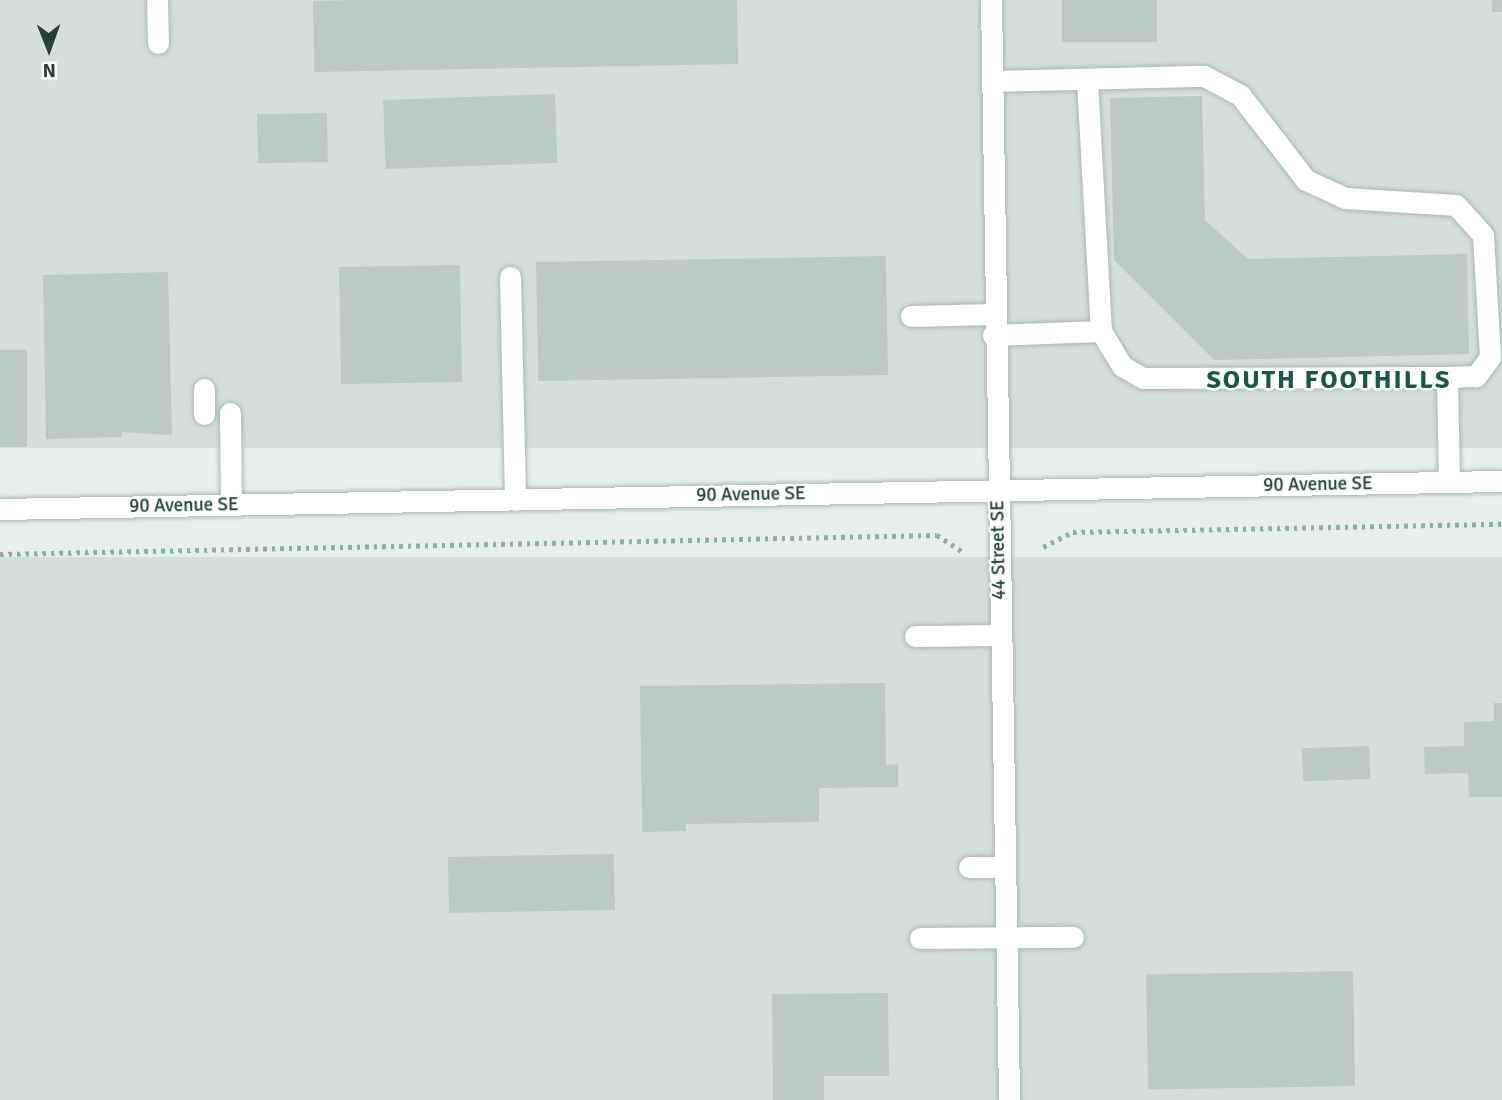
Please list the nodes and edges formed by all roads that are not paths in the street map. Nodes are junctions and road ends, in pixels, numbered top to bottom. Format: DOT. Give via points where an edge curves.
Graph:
graph roads {
  1 [pos="157,0"];
  2 [pos="991,0"];
  3 [pos="158,43"];
  4 [pos="992,81"];
  5 [pos="1087,81"];
  6 [pos="510,276"];
  7 [pos="911,316"];
  8 [pos="993,325"];
  9 [pos="1101,331"];
  10 [pos="1447,377"];
  11 [pos="204,389"];
  12 [pos="230,413"];
  13 [pos="204,414"];
  14 [pos="1502,481"];
  15 [pos="1449,482"];
  16 [pos="998,491"];
  17 [pos="514,500"];
  18 [pos="231,505"];
  19 [pos="0,509"];
  20 [pos="1001,635"];
  21 [pos="915,636"];
  22 [pos="969,867"];
  23 [pos="1005,867"];
  24 [pos="1006,937"];
  25 [pos="1073,937"];
  26 [pos="920,938"];
  27 [pos="1009,1100"];
  1 -- 3 [label="street"];
  2 -- 4 [label="street, 44 Street SE"];
  4 -- 5 [label="street"];
  4 -- 8 [label="street, 44 Street SE"];
  5 -- 9 [label="street"];
  5 -- 10 [label="street" via="1204,76 1240,95 1307,180 1346,198 1456,205 1483,235 1490,357 1476,376"];
  6 -- 17 [label="street"];
  7 -- 8 [label="street"];
  8 -- 9 [label="street"];
  8 -- 16 [label="street, 44 Street SE"];
  9 -- 10 [label="street" via="1122,366 1143,378"];
  10 -- 15 [label="street"];
  11 -- 13 [label="street"];
  12 -- 18 [label="street"];
  14 -- 15 [label="street, 90 Avenue SE"];
  15 -- 16 [label="street, 90 Avenue SE"];
  16 -- 17 [label="street, 90 Avenue SE"];
  16 -- 20 [label="street, 44 Street SE"];
  17 -- 18 [label="street, 90 Avenue SE"];
  18 -- 19 [label="street, 90 Avenue SE"];
  20 -- 21 [label="street"];
  20 -- 23 [label="street, 44 Street SE"];
  22 -- 23 [label="street"];
  23 -- 24 [label="street, 44 Street SE"];
  24 -- 25 [label="street"];
  24 -- 26 [label="street"];
  24 -- 27 [label="street, 44 Street SE"];
}
